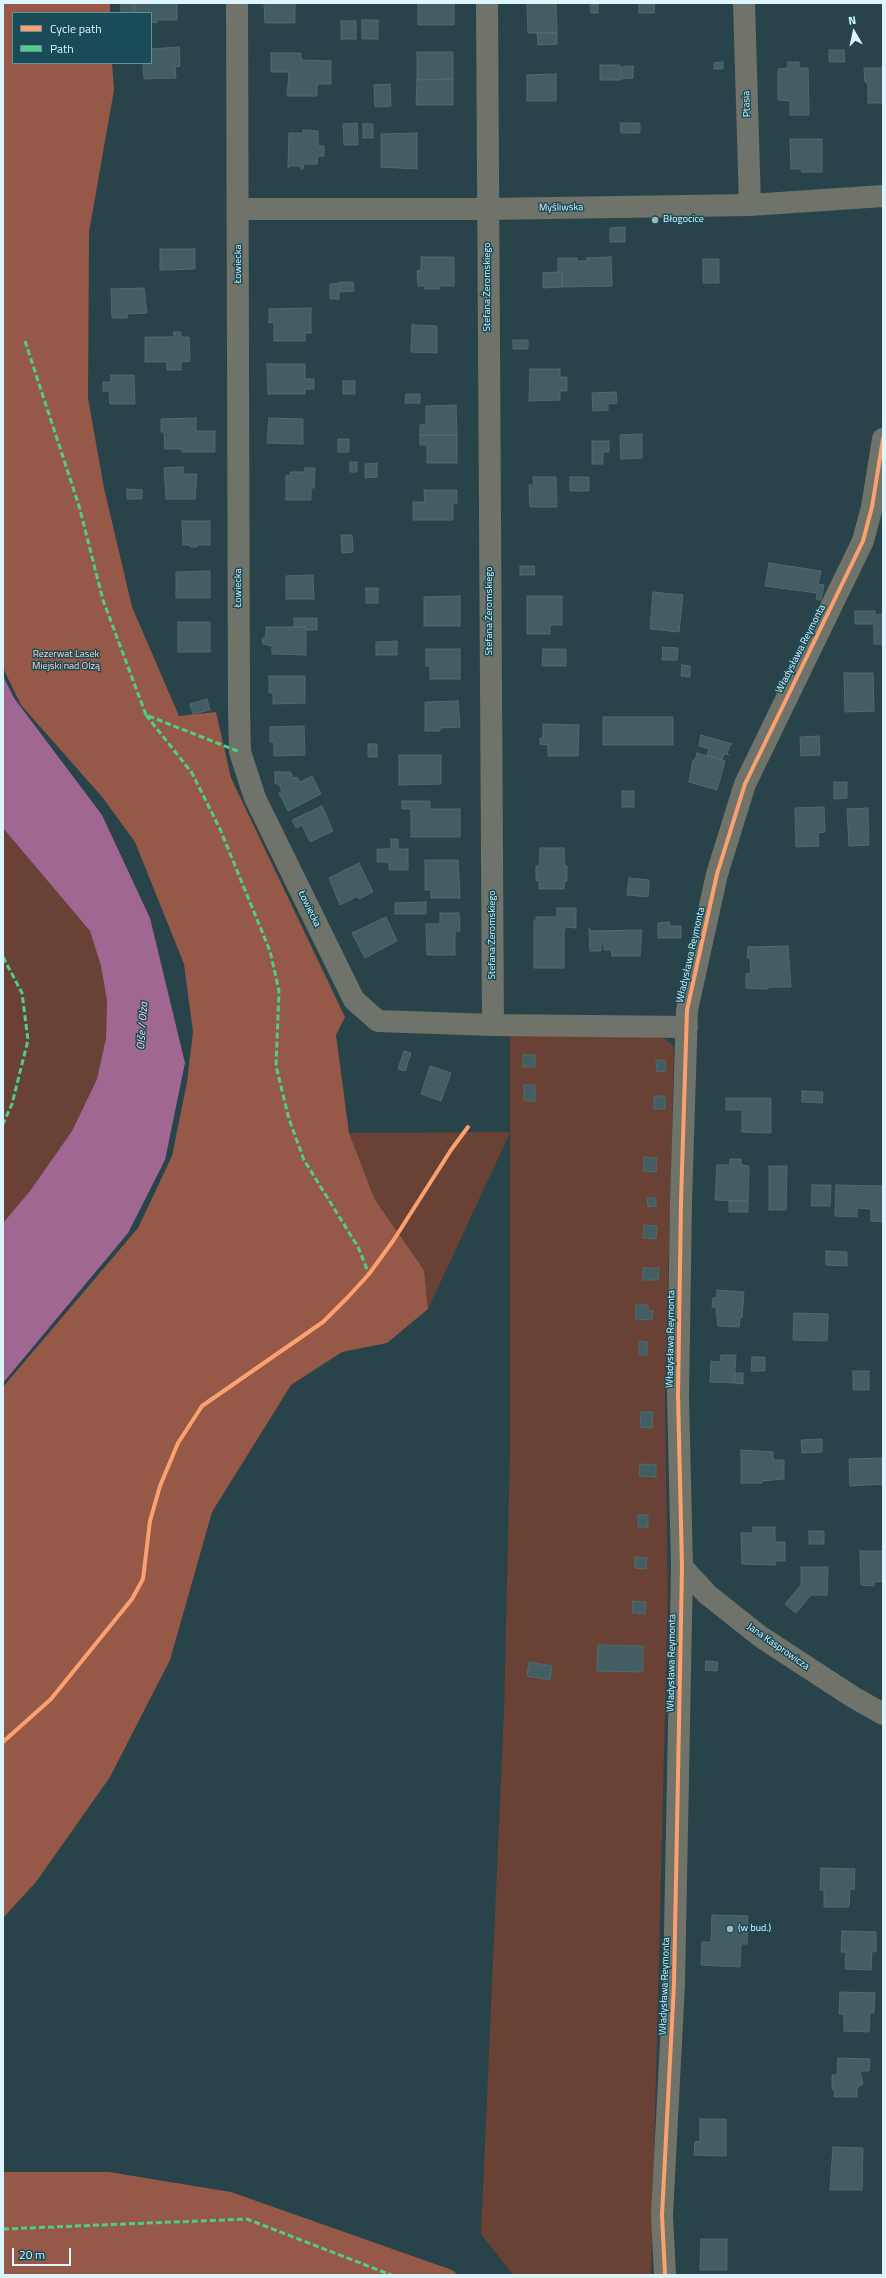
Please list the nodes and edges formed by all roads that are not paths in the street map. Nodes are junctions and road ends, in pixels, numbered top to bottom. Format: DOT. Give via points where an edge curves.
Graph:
graph roads {
  1 [pos="237,3"];
  2 [pos="487,3"];
  3 [pos="744,3"];
  4 [pos="883,196"];
  5 [pos="750,205"];
  6 [pos="238,209"];
  7 [pos="487,209"];
  8 [pos="883,439"];
  9 [pos="493,1026"];
  10 [pos="687,1027"];
  11 [pos="682,1567"];
  12 [pos="883,1714"];
  13 [pos="665,2275"];
  1 -- 6 [label="street, Łowiecka"];
  2 -- 7 [label="street, Stefana Żeromskiego"];
  3 -- 5 [label="street, Ptasia"];
  4 -- 5 [label="street, Myśliwska"];
  5 -- 7 [label="street, Myśliwska"];
  6 -- 7 [label="street, Myśliwska"];
  6 -- 9 [label="street, Łowiecka" via="239,709 240,752 245,772 255,798 354,1000 378,1021"];
  7 -- 9 [label="street, Stefana Żeromskiego"];
  8 -- 10 [label="street, Władysława Reymonta" via="872,507 863,541 745,784 717,874 687,1010"];
  9 -- 10 [label="street"];
  10 -- 11 [label="street, Władysława Reymonta" via="678,1395"];
  11 -- 12 [label="street, Jana Kasprowicza" via="708,1595 761,1637"];
  11 -- 13 [label="street, Władysława Reymonta" via="674,1984 662,2215"];
}
